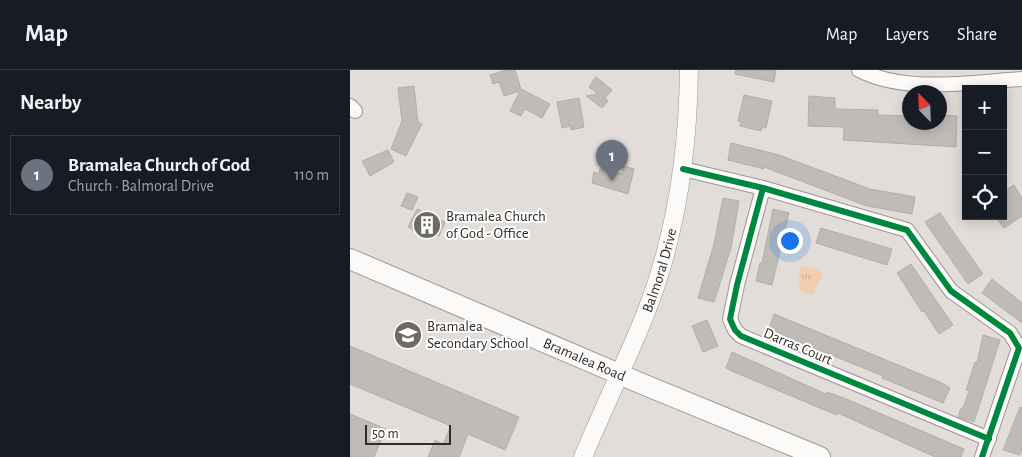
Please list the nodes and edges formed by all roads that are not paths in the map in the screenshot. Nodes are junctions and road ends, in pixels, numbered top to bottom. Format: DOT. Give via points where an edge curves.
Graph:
graph roads {
  1 [pos="689,70"];
  2 [pos="859,70"];
  3 [pos="1022,79"];
  4 [pos="682,169"];
  5 [pos="763,188"];
  6 [pos="350,259"];
  7 [pos="618,374"];
  8 [pos="989,439"];
  9 [pos="583,457"];
  10 [pos="820,457"];
  11 [pos="982,457"];
  1 -- 4 [label="street, Balmoral Drive" via="689,116"];
  2 -- 3 [label="street" via="901,82 937,84"];
  4 -- 5 [label="street"];
  4 -- 7 [label="street, Balmoral Drive" via="668,244 645,313"];
  5 -- 8 [label="street" via="907,230 951,291 1010,333 1019,348"];
  5 -- 8 [label="street, Darras Court" via="730,319 735,330 741,336"];
  6 -- 7 [label="main road, Bramalea Road"];
  7 -- 9 [label="street, Balmoral Drive"];
  7 -- 10 [label="main road, Bramalea Road"];
  8 -- 11 [label="street"];
}
